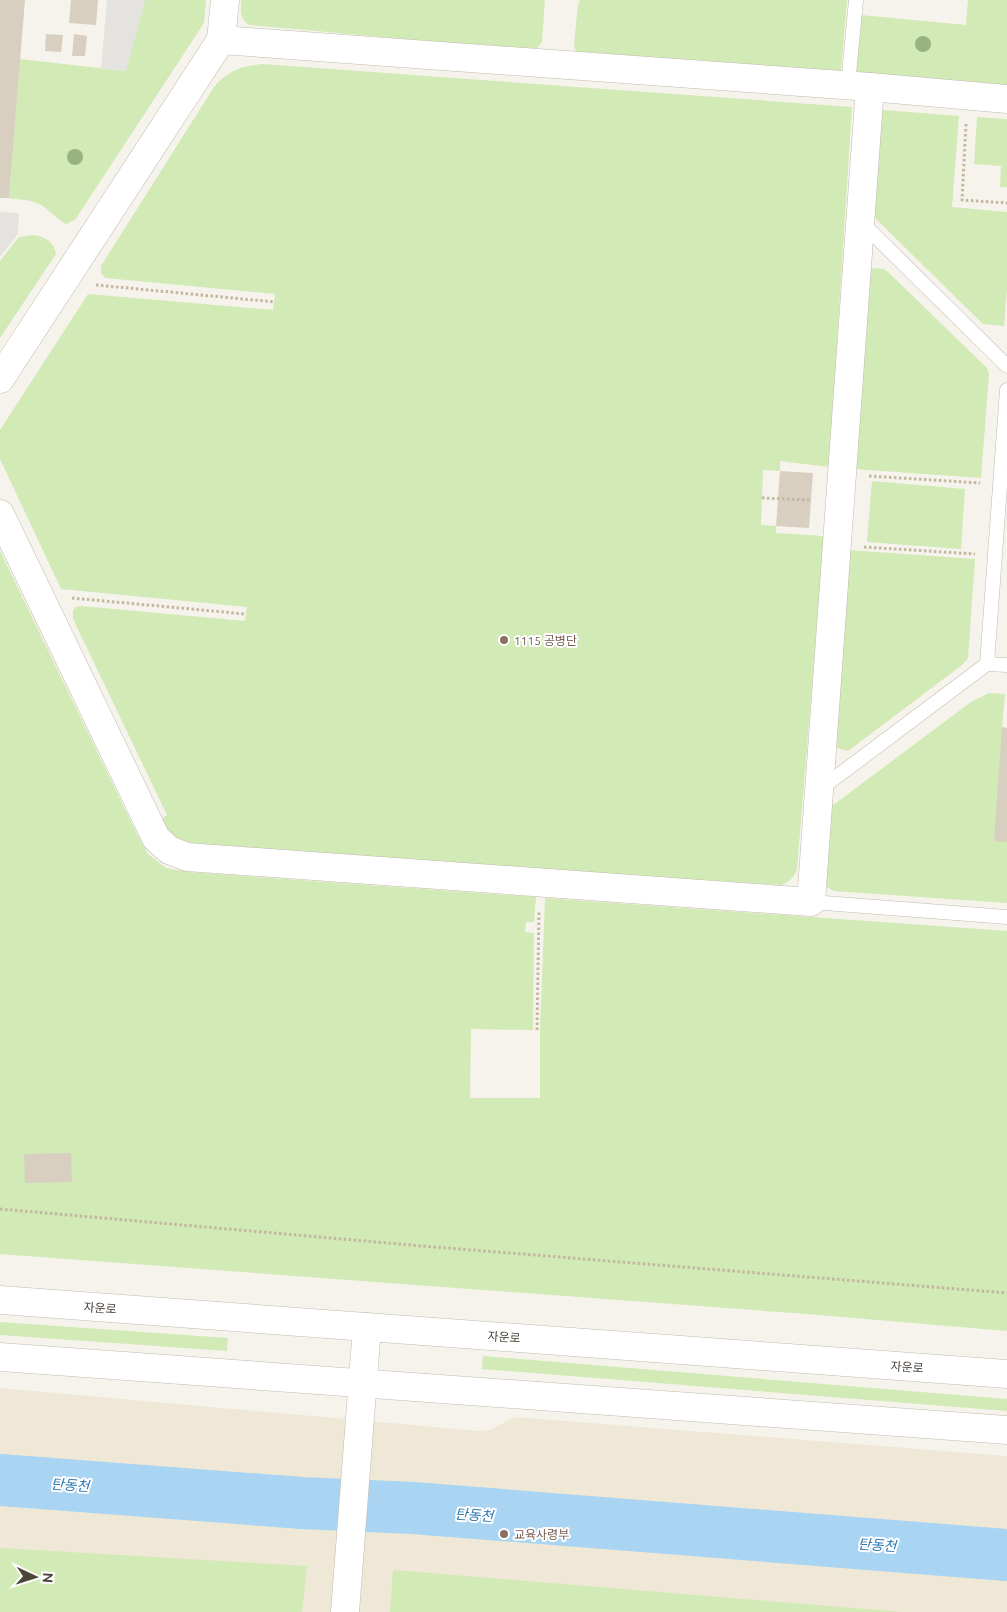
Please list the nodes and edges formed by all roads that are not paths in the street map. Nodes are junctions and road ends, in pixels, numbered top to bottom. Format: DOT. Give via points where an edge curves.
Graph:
graph roads {
  1 [pos="225,0"];
  2 [pos="856,0"];
  3 [pos="221,40"];
  4 [pos="859,86"];
  5 [pos="1007,99"];
  6 [pos="860,221"];
  7 [pos="1007,366"];
  8 [pos="0,379"];
  9 [pos="1007,390"];
  10 [pos="0,514"];
  11 [pos="987,664"];
  12 [pos="1007,665"];
  13 [pos="819,790"];
  14 [pos="811,902"];
  15 [pos="1007,917"];
  16 [pos="0,1300"];
  17 [pos="367,1327"];
  18 [pos="0,1357"];
  19 [pos="1007,1374"];
  20 [pos="363,1384"];
  21 [pos="1007,1430"];
  22 [pos="345,1612"];
  1 -- 3 [label="street"];
  2 -- 4 [label="lane"];
  3 -- 4 [label="street"];
  3 -- 8 [label="street"];
  4 -- 5 [label="street"];
  4 -- 6 [label="street"];
  6 -- 7 [label="lane"];
  6 -- 13 [label="street"];
  9 -- 11 [label="lane"];
  10 -- 14 [label="street" via="156,838 169,850 187,857"];
  11 -- 12 [label="lane"];
  11 -- 13 [label="lane"];
  13 -- 14 [label="street"];
  14 -- 15 [label="lane"];
  16 -- 17 [label="street, 자운로"];
  17 -- 19 [label="street, 자운로"];
  17 -- 20 [label="street"];
  18 -- 20 [label="street"];
  20 -- 21 [label="street"];
  20 -- 22 [label="street"];
}
